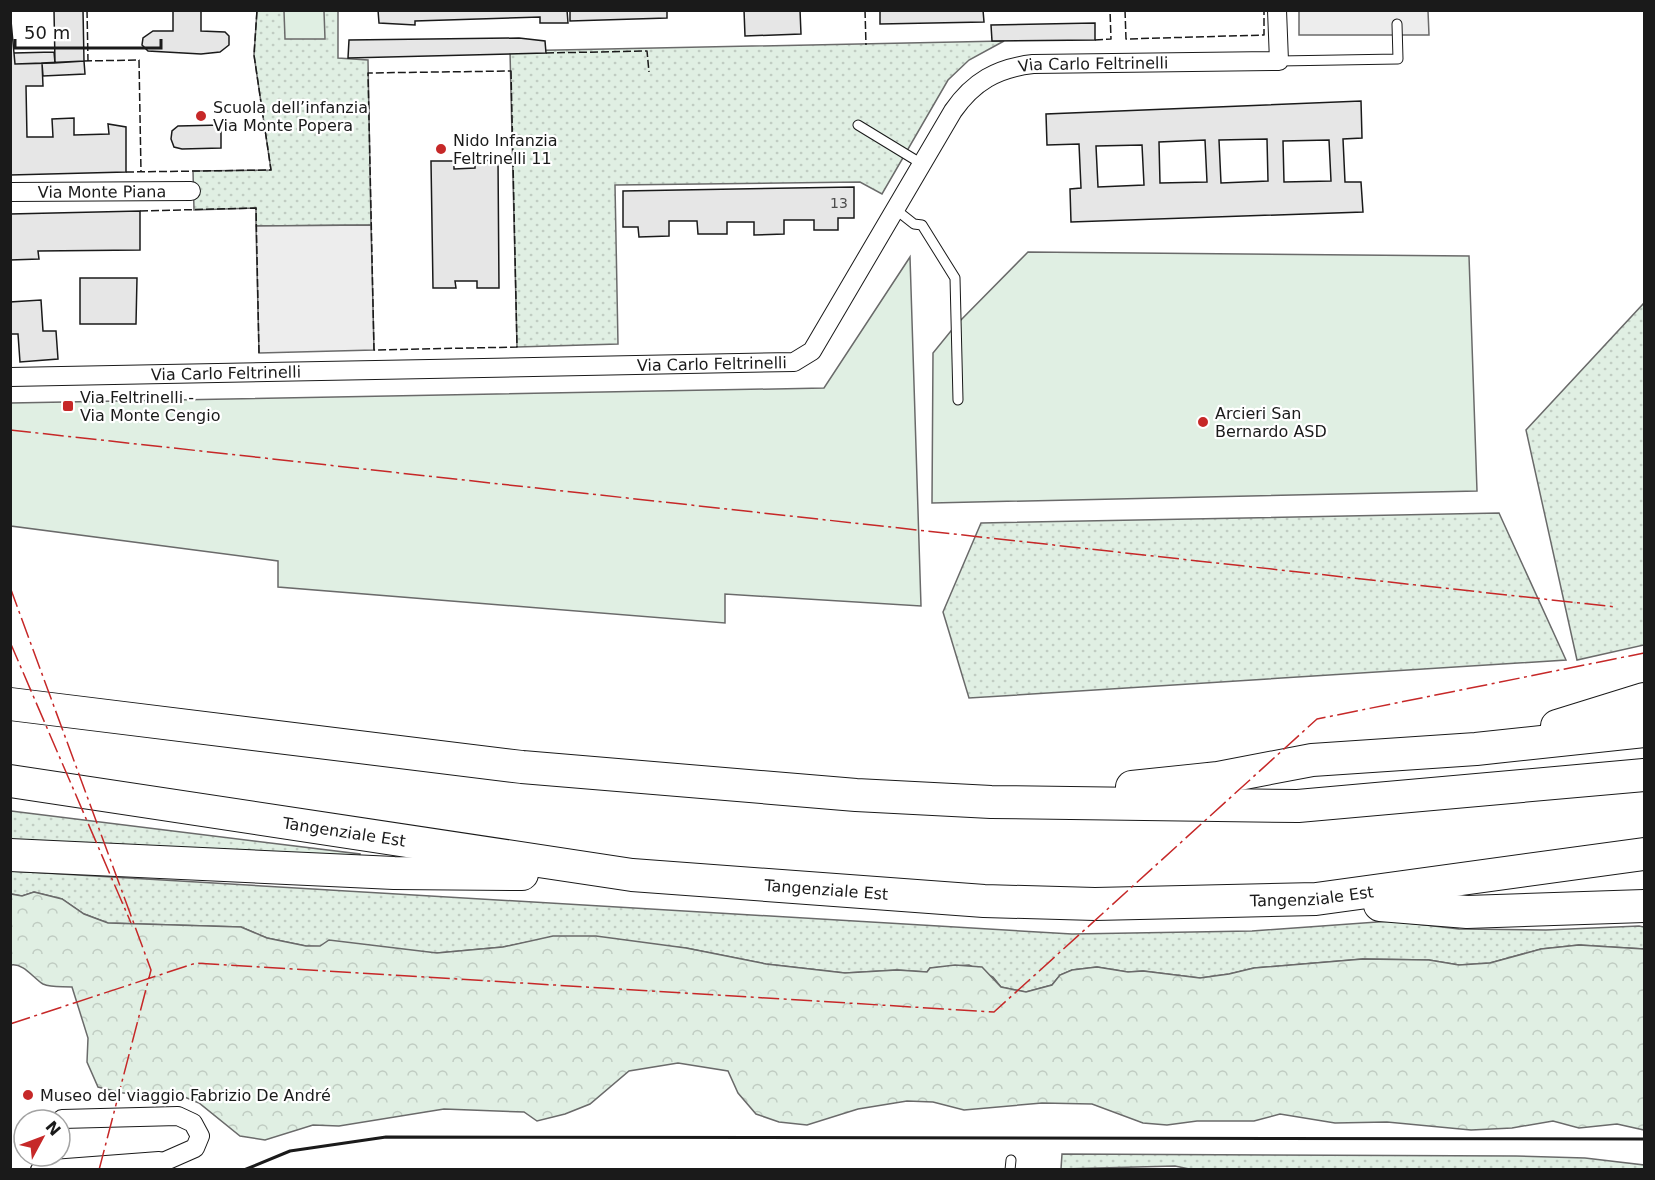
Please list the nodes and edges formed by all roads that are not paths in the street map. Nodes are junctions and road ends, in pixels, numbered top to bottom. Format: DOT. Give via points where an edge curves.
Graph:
graph roads {
  1 [pos="1277,10"];
  2 [pos="1397,24"];
  3 [pos="1279,61"];
  4 [pos="858,125"];
  5 [pos="922,164"];
  6 [pos="191,191"];
  7 [pos="10,192"];
  8 [pos="895,210"];
  9 [pos="10,377"];
  10 [pos="958,400"];
  11 [pos="1644,699"];
  12 [pos="10,704"];
  13 [pos="1644,731"];
  14 [pos="1476,749"];
  15 [pos="1644,775"];
  16 [pos="10,781"];
  17 [pos="991,802"];
  18 [pos="1644,854"];
  19 [pos="10,855"];
  20 [pos="632,875"];
  21 [pos="1316,899"];
  22 [pos="1639,909"];
  23 [pos="72,1119"];
  24 [pos="153,1165"];
  25 [pos="39,1170"];
  1 -- 3 [label="street"];
  2 -- 3 [label="lane, Via Carlo Feltrinelli" via="1398,59"];
  3 -- 5 [label="street, Via Carlo Feltrinelli" via="1012,66 978,82 964,96"];
  4 -- 5 [label="lane"];
  5 -- 8 [label="street, Via Carlo Feltrinelli"];
  6 -- 7 [label="street, Via Monte Piana"];
  8 -- 9 [label="street, Via Carlo Feltrinelli" via="812,351 786,364"];
  8 -- 10 [label="lane" via="914,224 922,225 955,278"];
  11 -- 14 [label="highway"];
  12 -- 17 [label="highway" via="522,767 856,795"];
  13 -- 14 [label="highway"];
  14 -- 17 [label="highway" via="1312,760 1218,778"];
  15 -- 17 [label="highway" via="1298,806"];
  16 -- 20 [label="highway, Tangenziale Est"];
  18 -- 21 [label="highway, Tangenziale Est"];
  19 -- 20 [label="highway" via="394,873"];
  20 -- 21 [label="highway, Tangenziale Est" via="995,901 1095,904"];
  21 -- 22 [label="highway" via="1467,912"];
  23 -- 24 [label="street" via="178,1116 193,1123 200,1136 195,1148"];
  24 -- 25 [label="street"];
}
